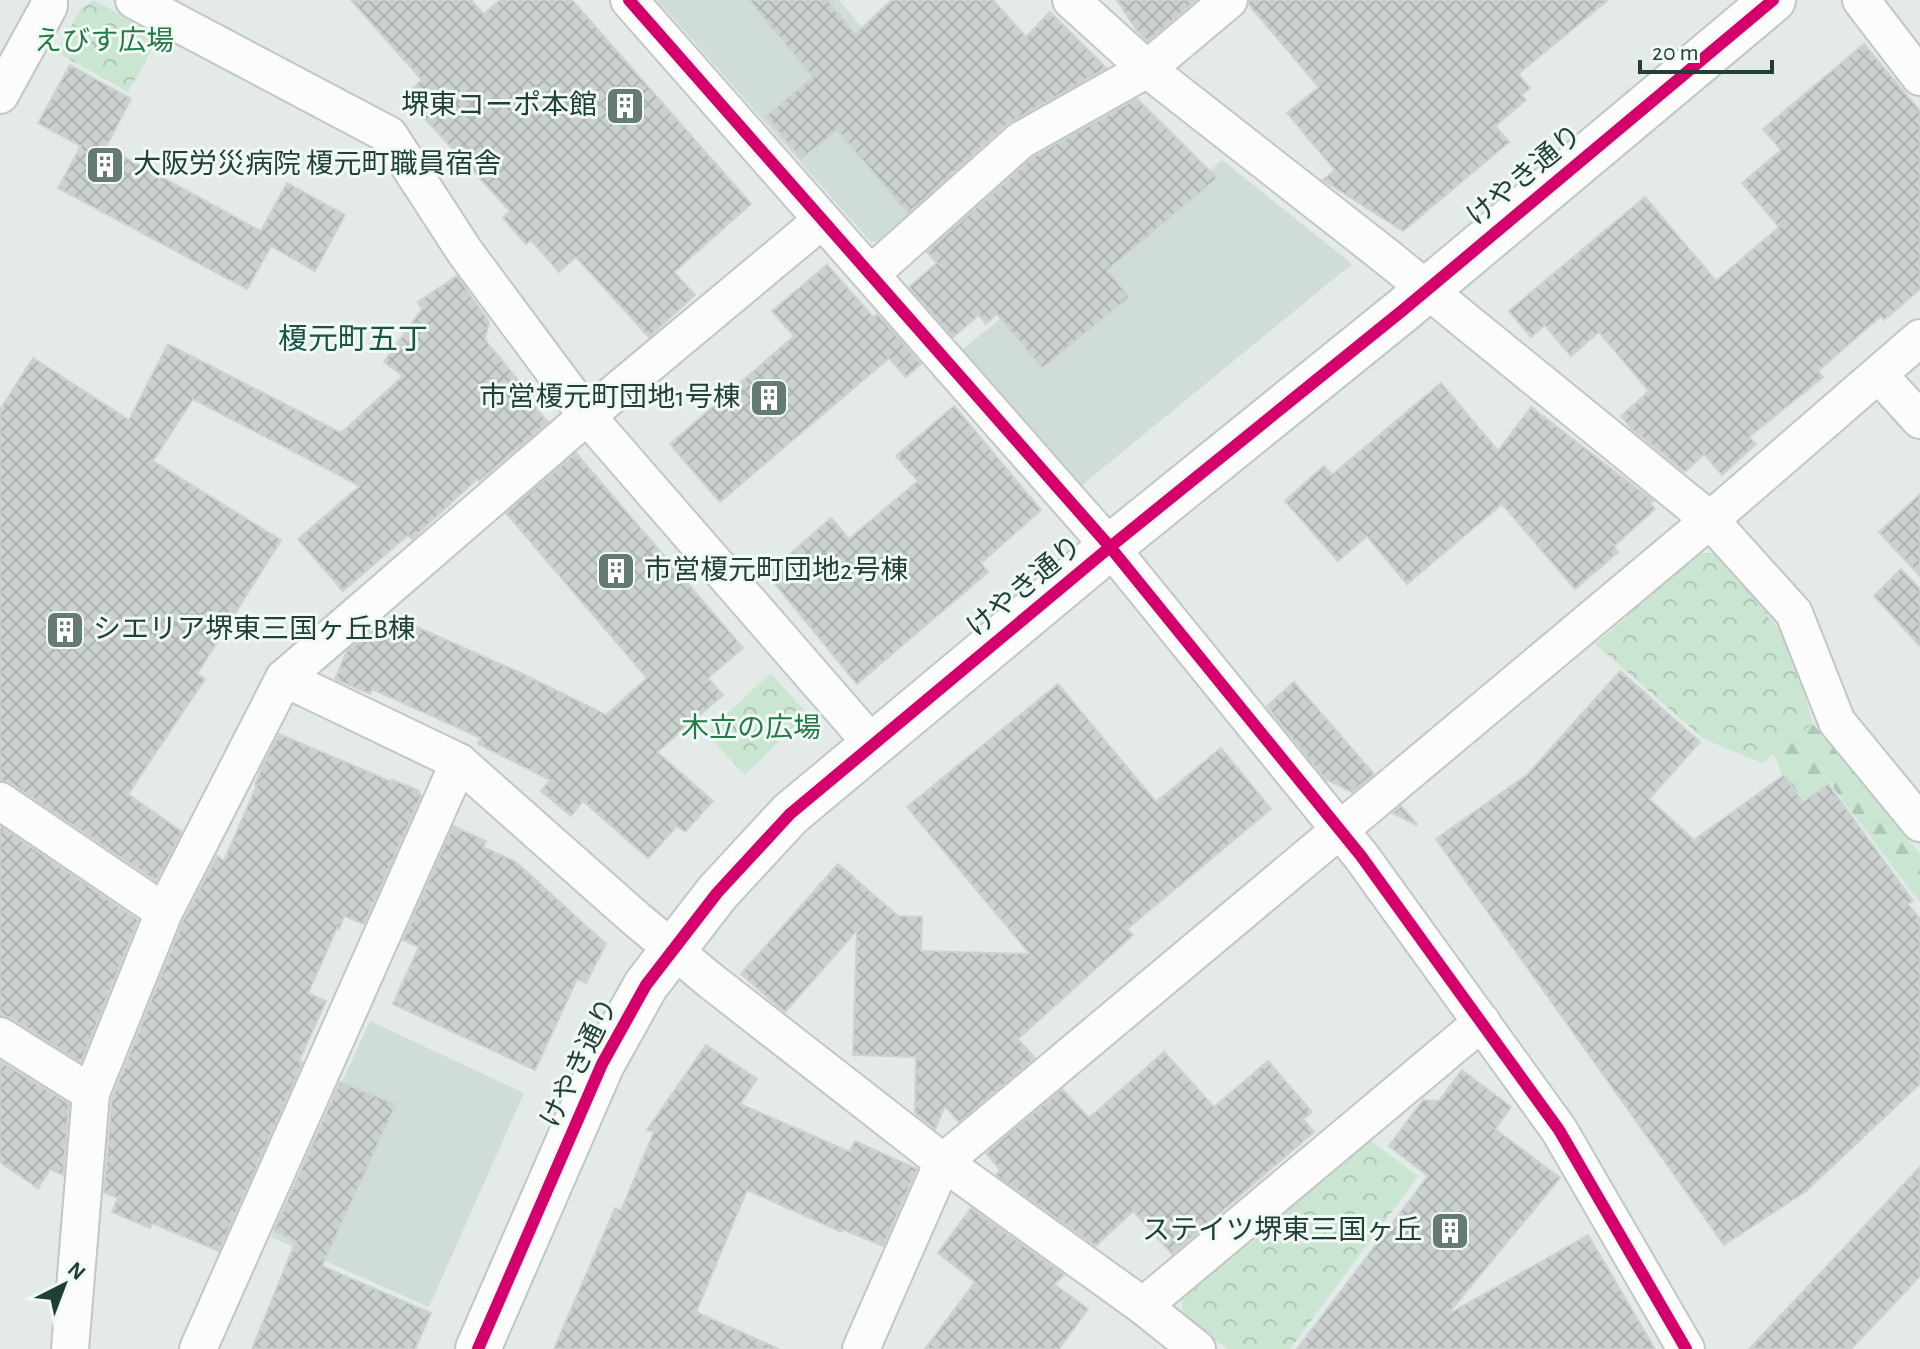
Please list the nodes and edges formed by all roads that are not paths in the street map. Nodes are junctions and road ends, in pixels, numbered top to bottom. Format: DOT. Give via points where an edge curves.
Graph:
graph roads {
  1 [pos="49,0"];
  2 [pos="134,0"];
  3 [pos="629,0"];
  4 [pos="1071,0"];
  5 [pos="1229,0"];
  6 [pos="1773,0"];
  7 [pos="1861,0"];
  8 [pos="1147,69"];
  9 [pos="1920,77"];
  10 [pos="0,95"];
  11 [pos="821,221"];
  12 [pos="871,274"];
  13 [pos="1427,290"];
  14 [pos="1920,338"];
  15 [pos="1879,375"];
  16 [pos="587,416"];
  17 [pos="1920,420"];
  18 [pos="1710,520"];
  19 [pos="1110,547"];
  20 [pos="284,678"];
  21 [pos="873,745"];
  22 [pos="459,762"];
  23 [pos="0,801"];
  24 [pos="1920,823"];
  25 [pos="1341,831"];
  26 [pos="164,912"];
  27 [pos="672,949"];
  28 [pos="1482,1022"];
  29 [pos="0,1036"];
  30 [pos="91,1093"];
  31 [pos="943,1162"];
  32 [pos="1143,1306"];
  33 [pos="70,1349"];
  34 [pos="198,1349"];
  35 [pos="478,1349"];
  36 [pos="861,1349"];
  37 [pos="1197,1349"];
  38 [pos="1686,1349"];
  1 -- 10 [label="street"];
  2 -- 16 [label="street" via="389,135 465,252"];
  3 -- 11 [label="street"];
  4 -- 8 [label="street"];
  5 -- 8 [label="street"];
  6 -- 13 [label="street, けやき通り"];
  7 -- 9 [label="street"];
  8 -- 12 [label="street" via="1021,140"];
  8 -- 13 [label="street"];
  11 -- 12 [label="street"];
  11 -- 16 [label="street"];
  12 -- 19 [label="street"];
  13 -- 18 [label="street"];
  13 -- 19 [label="street, けやき通り"];
  14 -- 15 [label="street"];
  15 -- 17 [label="street"];
  15 -- 18 [label="street"];
  16 -- 20 [label="street"];
  16 -- 21 [label="street"];
  18 -- 24 [label="street" via="1794,613 1837,722"];
  18 -- 25 [label="street"];
  19 -- 21 [label="street, けやき通り"];
  19 -- 25 [label="street"];
  20 -- 22 [label="street"];
  20 -- 26 [label="street"];
  21 -- 27 [label="street, けやき通り" via="790,814"];
  22 -- 27 [label="street"];
  22 -- 34 [label="street"];
  23 -- 26 [label="street"];
  25 -- 28 [label="street"];
  25 -- 31 [label="street"];
  26 -- 30 [label="street"];
  27 -- 31 [label="street"];
  27 -- 35 [label="street, けやき通り" via="602,1064"];
  28 -- 32 [label="street"];
  28 -- 38 [label="street" via="1559,1130"];
  29 -- 30 [label="street"];
  30 -- 33 [label="street"];
  31 -- 32 [label="street"];
  31 -- 36 [label="street"];
  32 -- 37 [label="street"];
}
